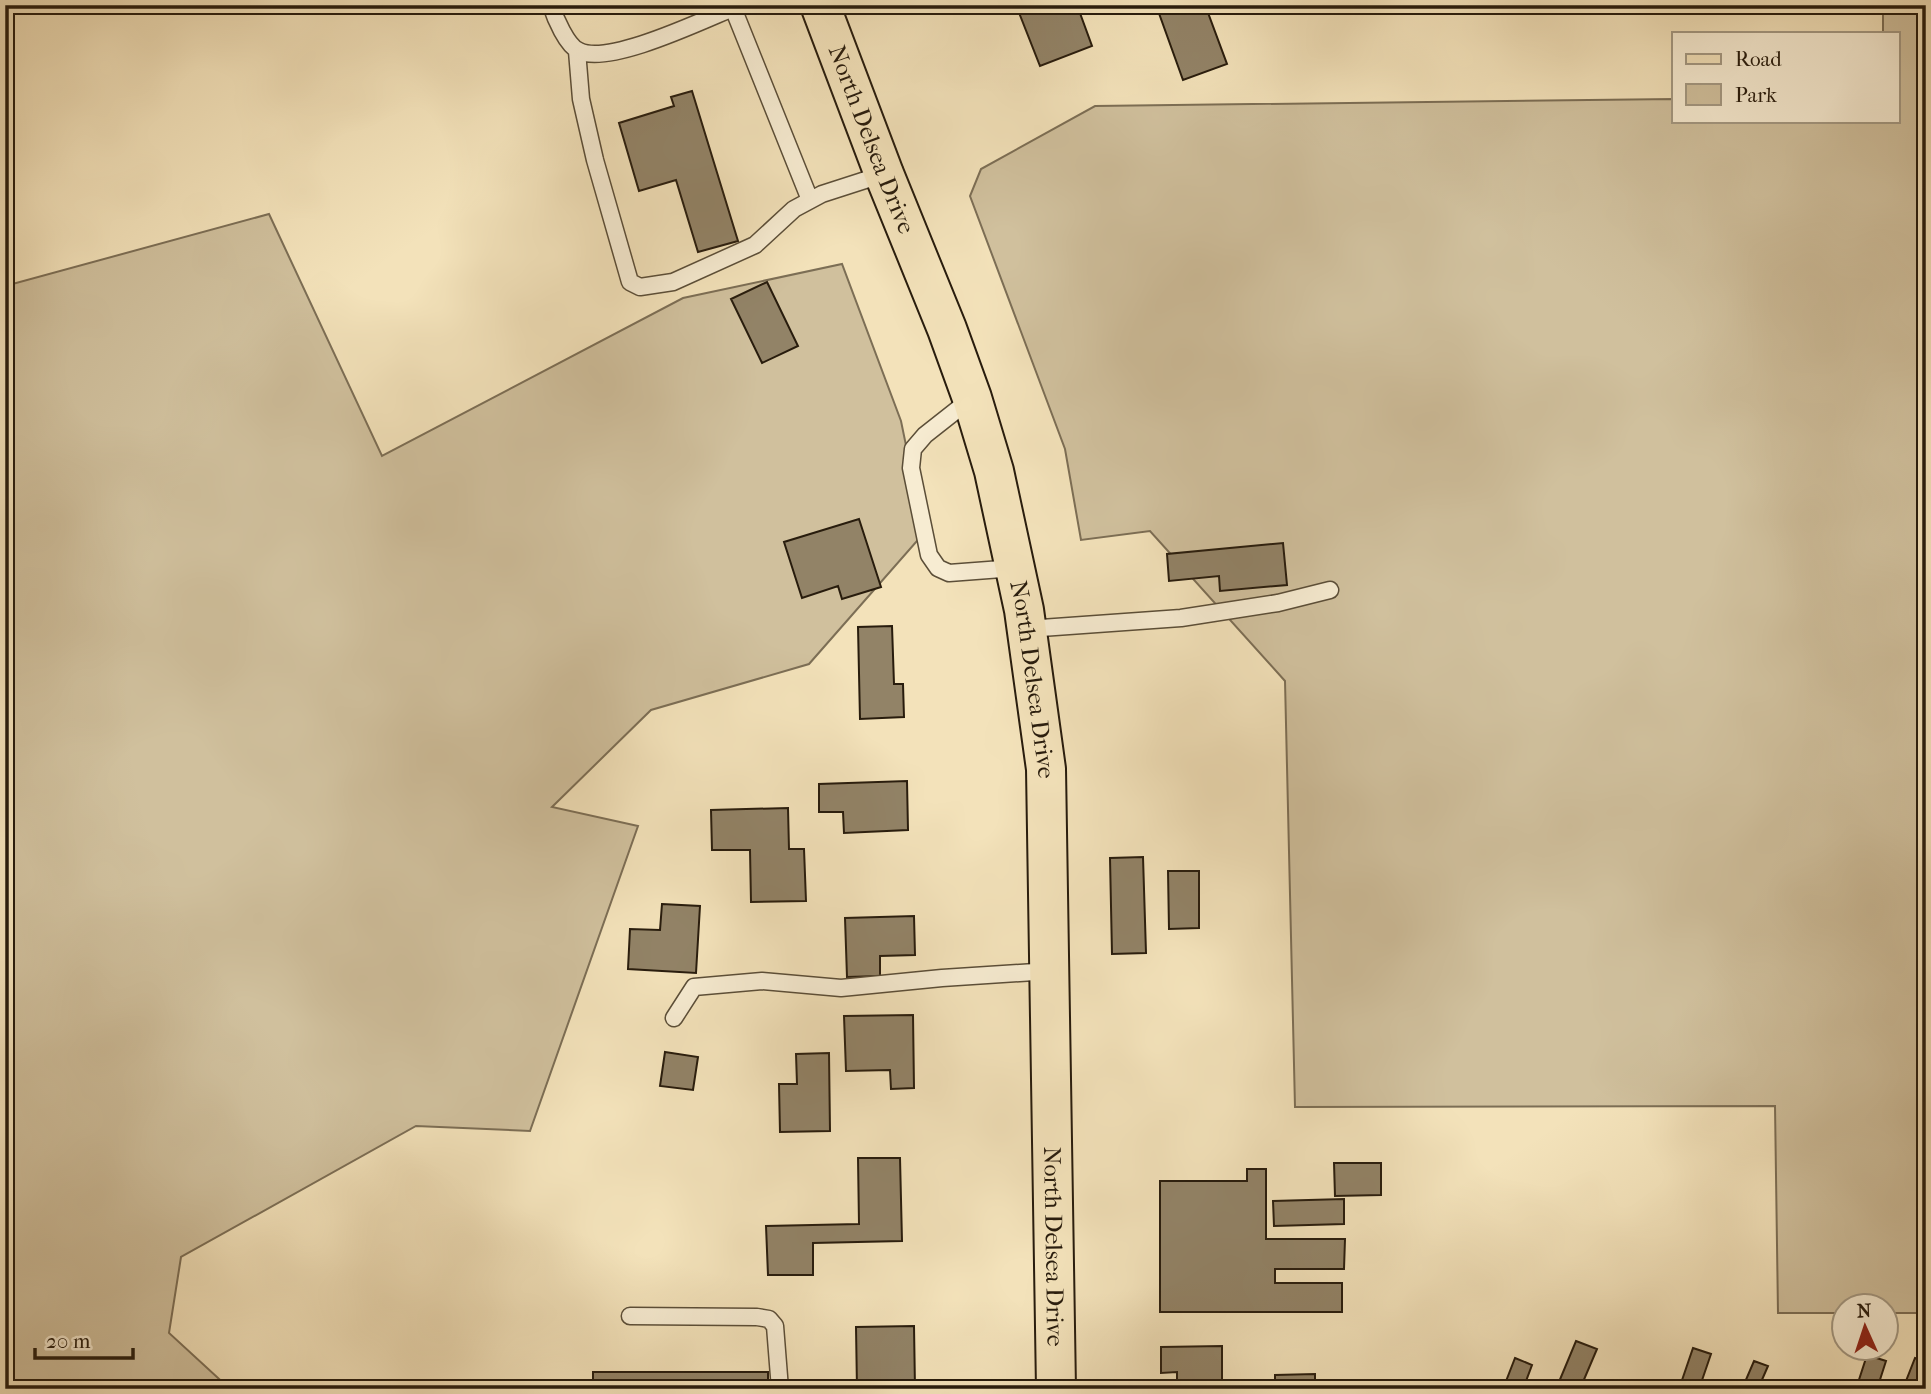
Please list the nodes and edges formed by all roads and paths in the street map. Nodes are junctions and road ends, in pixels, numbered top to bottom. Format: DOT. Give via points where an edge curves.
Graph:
graph roads {
  1 [pos="551,5"];
  2 [pos="820,5"];
  3 [pos="736,7"];
  4 [pos="577,51"];
  5 [pos="884,174"];
  6 [pos="810,200"];
  7 [pos="972,398"];
  8 [pos="1015,568"];
  9 [pos="1330,590"];
  10 [pos="1027,629"];
  11 [pos="1050,971"];
  12 [pos="674,1018"];
  13 [pos="630,1316"];
  14 [pos="780,1389"];
  15 [pos="1056,1389"];
  1 -- 4 [label="lane"];
  2 -- 5 [label="main road, North Delsea Drive"];
  3 -- 4 [label="lane" via="631,49 596,55"];
  3 -- 6 [label="lane"];
  4 -- 6 [label="lane" via="581,99 630,282 640,287 673,282 755,245 782,218"];
  5 -- 6 [label="lane"];
  5 -- 7 [label="main road, North Delsea Drive"];
  7 -- 8 [label="main road, North Delsea Drive"];
  7 -- 8 [label="lane" via="913,449 911,468 929,555 938,568 949,573"];
  8 -- 10 [label="main road, North Delsea Drive"];
  9 -- 10 [label="lane" via="1181,618"];
  10 -- 11 [label="main road, North Delsea Drive" via="1046,769"];
  11 -- 12 [label="lane" via="841,988 762,981 694,987"];
  11 -- 15 [label="main road, North Delsea Drive"];
  13 -- 14 [label="lane" via="769,1319 775,1326"];
}
